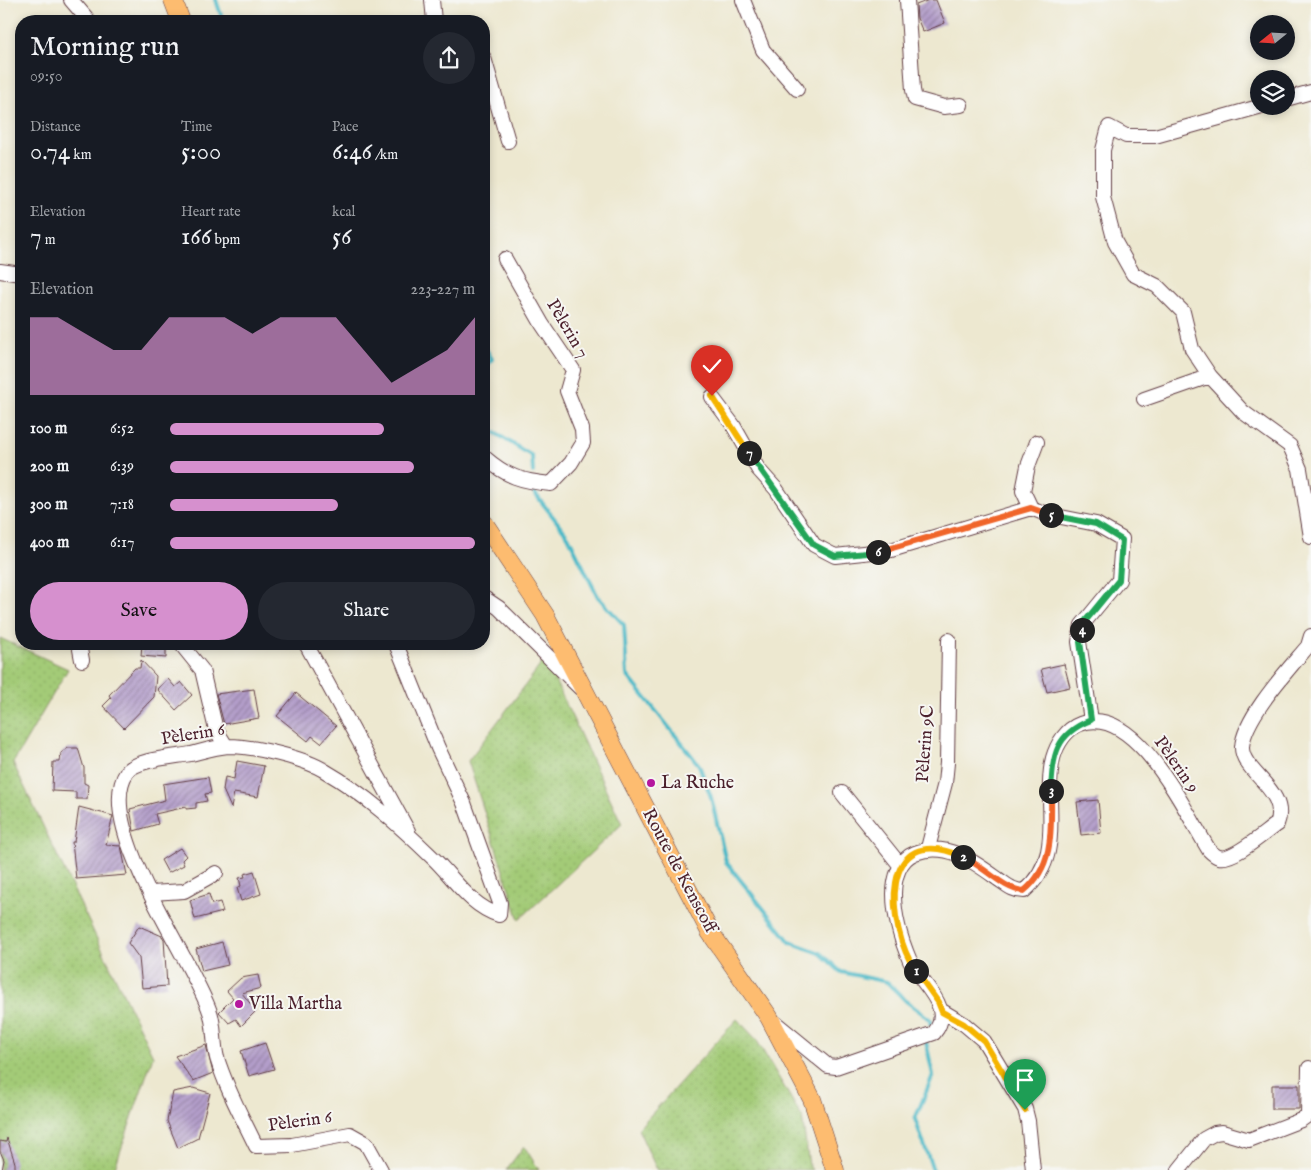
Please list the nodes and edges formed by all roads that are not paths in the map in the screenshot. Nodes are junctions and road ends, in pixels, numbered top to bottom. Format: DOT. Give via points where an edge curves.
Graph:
graph roads {
  1 [pos="71,0"];
  2 [pos="173,0"];
  3 [pos="432,0"];
  4 [pos="743,0"];
  5 [pos="907,0"];
  6 [pos="85,15"];
  7 [pos="179,15"];
  8 [pos="433,15"];
  9 [pos="490,79"];
  10 [pos="797,89"];
  11 [pos="1311,92"];
  12 [pos="1295,96"];
  13 [pos="961,105"];
  14 [pos="1250,109"];
  15 [pos="508,141"];
  16 [pos="505,259"];
  17 [pos="0,271"];
  18 [pos="15,273"];
  19 [pos="1210,376"];
  20 [pos="712,396"];
  21 [pos="1144,399"];
  22 [pos="1037,442"];
  23 [pos="490,462"];
  24 [pos="1031,508"];
  25 [pos="490,532"];
  26 [pos="1311,537"];
  27 [pos="490,602"];
  28 [pos="1311,636"];
  29 [pos="949,640"];
  30 [pos="80,650"];
  31 [pos="186,650"];
  32 [pos="309,650"];
  33 [pos="398,650"];
  34 [pos="82,660"];
  35 [pos="587,696"];
  36 [pos="1091,720"];
  37 [pos="226,746"];
  38 [pos="842,793"];
  39 [pos="413,840"];
  40 [pos="928,848"];
  41 [pos="900,865"];
  42 [pos="216,873"];
  43 [pos="151,893"];
  44 [pos="942,1012"];
  45 [pos="769,1018"];
  46 [pos="1309,1068"];
  47 [pos="381,1170"];
  48 [pos="835,1170"];
  49 [pos="1033,1170"];
  50 [pos="1179,1170"];
  1 -- 6 [label="street"];
  2 -- 7 [label="main road"];
  3 -- 8 [label="street"];
  4 -- 10 [label="street" via="763,50"];
  5 -- 13 [label="street" via="915,99 944,107"];
  9 -- 15 [label="street"];
  11 -- 12 [label="street"];
  14 -- 19 [label="street" via="1156,136 1126,136 1109,127 1103,150 1103,197 1116,242 1133,274 1157,286 1183,312 1192,349"];
  16 -- 23 [label="street, Pèlerin 7" via="573,370 567,390 582,429 583,443 571,463 550,484 524,481 502,472"];
  17 -- 18 [label="street"];
  19 -- 21 [label="street"];
  19 -- 26 [label="street" via="1243,412 1290,446 1300,469"];
  20 -- 24 [label="street" via="758,468 814,545 835,556 891,550"];
  22 -- 24 [label="street" via="1023,492"];
  24 -- 36 [label="street" via="1096,524 1122,540 1119,580 1082,625 1080,642"];
  25 -- 35 [label="main road, Route de Kenscoff" via="545,615"];
  27 -- 35 [label="street"];
  28 -- 36 [label="street, Pèlerin 9" via="1308,646 1251,720 1242,747 1244,756 1275,798 1280,816 1277,824 1234,854 1218,857 1209,850 1164,775 1139,744 1109,723"];
  29 -- 40 [label="street, Pèlerin 9C" via="945,784"];
  30 -- 34 [label="street"];
  31 -- 37 [label="street" via="202,670 216,730"];
  32 -- 39 [label="street"];
  33 -- 39 [label="street, Pèlerin 6" via="464,803 500,903 499,915 484,910"];
  35 -- 45 [label="main road, Route de Kenscoff" via="710,932"];
  36 -- 40 [label="street" via="1073,726 1060,741 1053,760 1050,848 1034,884 1024,891 1015,891 974,861 949,850"];
  37 -- 39 [label="street, Pèlerin 6" via="276,754 323,769 362,795"];
  37 -- 43 [label="street, Pèlerin 6" via="140,763 128,771 122,785 120,813 128,842"];
  38 -- 41 [label="street"];
  40 -- 41 [label="street" via="911,854"];
  41 -- 44 [label="street" via="894,895 898,927 910,962"];
  42 -- 43 [label="street" via="184,891"];
  43 -- 47 [label="street, Pèlerin 6" via="211,1013 216,1056 256,1146 292,1145 350,1134 366,1143"];
  44 -- 45 [label="street" via="940,1026 934,1033 836,1068 828,1066"];
  44 -- 49 [label="street" via="964,1024 984,1041 1025,1110"];
  45 -- 48 [label="main road, Route de Kenscoff" via="812,1099"];
  46 -- 50 [label="street" via="1308,1115 1249,1140 1215,1133 1204,1139"];
}
